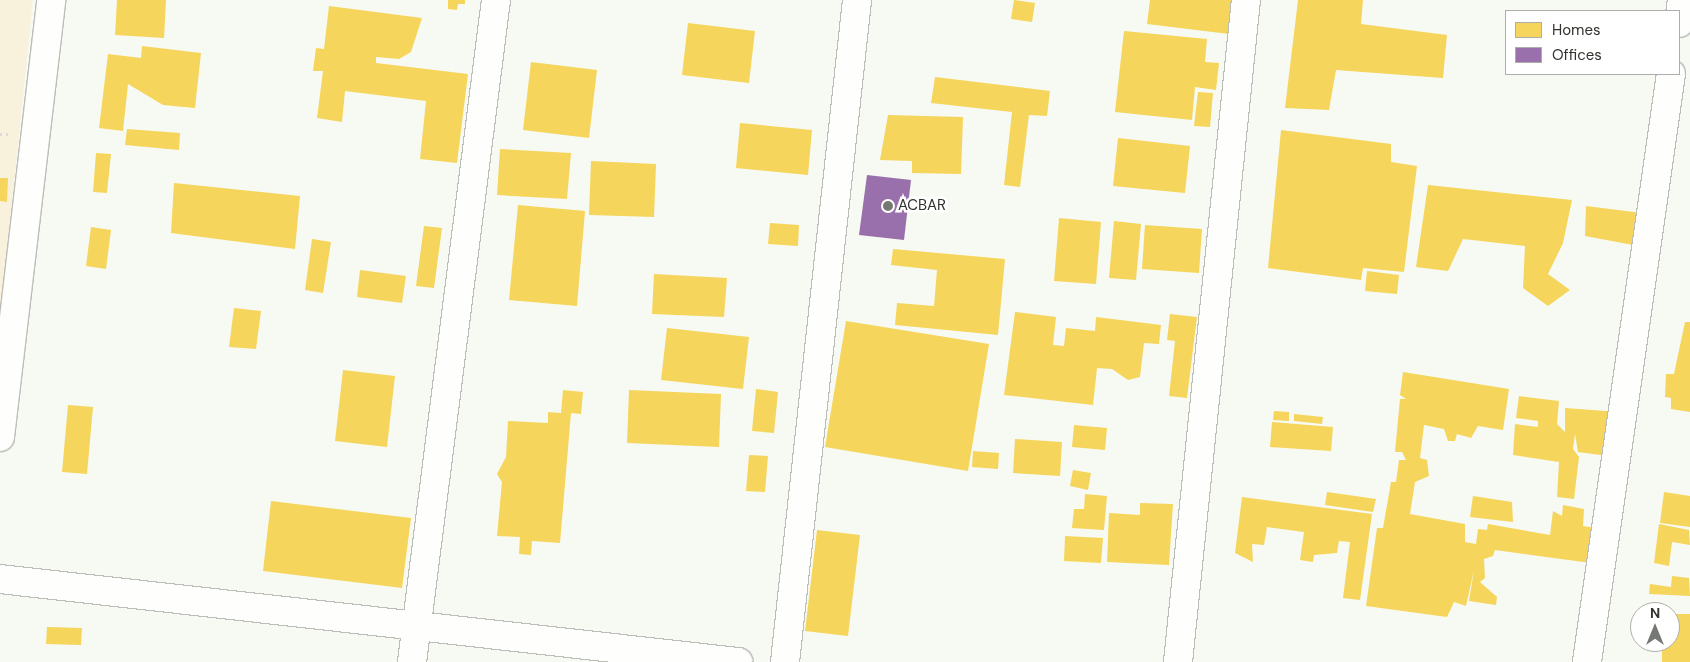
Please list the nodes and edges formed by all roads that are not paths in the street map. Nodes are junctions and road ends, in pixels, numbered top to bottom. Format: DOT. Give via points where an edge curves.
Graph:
graph roads {
  1 [pos="51,0"];
  2 [pos="496,0"];
  3 [pos="857,0"];
  4 [pos="1246,0"];
  5 [pos="1682,0"];
  6 [pos="1680,15"];
  7 [pos="1671,75"];
  8 [pos="0,438"];
  9 [pos="0,579"];
  10 [pos="416,625"];
  11 [pos="412,662"];
  12 [pos="738,662"];
  13 [pos="785,662"];
  14 [pos="1178,662"];
  15 [pos="1587,662"];
  1 -- 8 [label="street"];
  2 -- 10 [label="street"];
  3 -- 13 [label="street"];
  4 -- 14 [label="street"];
  5 -- 6 [label="street"];
  7 -- 15 [label="street"];
  9 -- 10 [label="street"];
  10 -- 11 [label="street"];
  10 -- 12 [label="street"];
}
